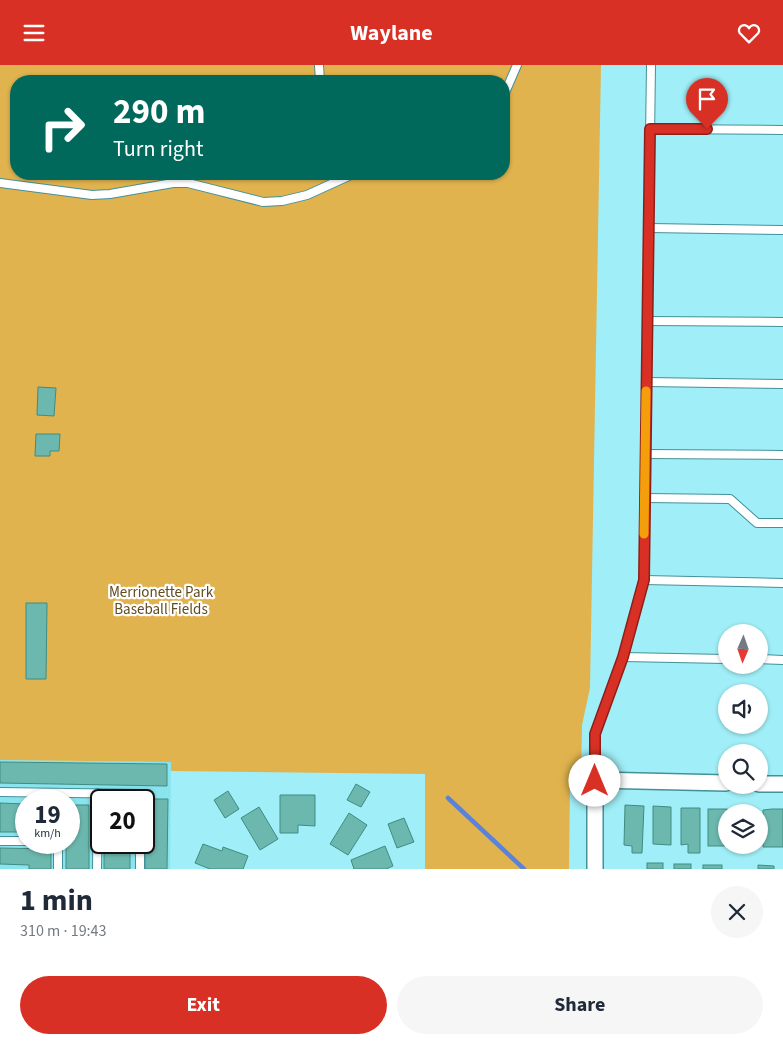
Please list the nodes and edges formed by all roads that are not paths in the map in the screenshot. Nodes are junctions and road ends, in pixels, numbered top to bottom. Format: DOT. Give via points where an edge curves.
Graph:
graph roads {
  1 [pos="517,65"];
  2 [pos="651,65"];
  3 [pos="510,81"];
  4 [pos="650,129"];
  5 [pos="783,130"];
  6 [pos="332,180"];
  7 [pos="342,180"];
  8 [pos="0,183"];
  9 [pos="334,184"];
  10 [pos="649,228"];
  11 [pos="783,230"];
  12 [pos="647,321"];
  13 [pos="783,323"];
  14 [pos="647,382"];
  15 [pos="783,384"];
  16 [pos="645,454"];
  17 [pos="783,455"];
  18 [pos="645,498"];
  19 [pos="783,523"];
  20 [pos="644,580"];
  21 [pos="783,583"];
  22 [pos="623,657"];
  23 [pos="718,659"];
  24 [pos="768,659"];
  25 [pos="783,660"];
  26 [pos="595,781"];
  27 [pos="718,783"];
  28 [pos="768,784"];
  29 [pos="783,784"];
  30 [pos="0,792"];
  31 [pos="15,793"];
  32 [pos="0,841"];
  33 [pos="15,841"];
  34 [pos="58,854"];
  35 [pos="97,854"];
  36 [pos="140,854"];
  37 [pos="58,869"];
  38 [pos="97,869"];
  39 [pos="140,869"];
  40 [pos="595,869"];
  1 -- 3 [label="lane"];
  2 -- 4 [label="lane"];
  4 -- 5 [label="lane"];
  4 -- 10 [label="lane"];
  6 -- 9 [label="lane"];
  7 -- 9 [label="lane"];
  8 -- 9 [label="lane" via="92,195 188,183 262,202 307,195"];
  10 -- 11 [label="lane"];
  10 -- 12 [label="lane"];
  12 -- 13 [label="lane"];
  12 -- 14 [label="lane"];
  14 -- 15 [label="lane"];
  14 -- 16 [label="lane"];
  16 -- 17 [label="lane"];
  16 -- 18 [label="lane"];
  18 -- 19 [label="lane" via="730,499 757,523"];
  18 -- 20 [label="lane"];
  20 -- 21 [label="lane"];
  20 -- 22 [label="lane"];
  22 -- 23 [label="lane"];
  22 -- 26 [label="lane" via="595,734"];
  24 -- 25 [label="lane"];
  26 -- 27 [label="street"];
  26 -- 40 [label="street"];
  28 -- 29 [label="street"];
  30 -- 31 [label="lane"];
  32 -- 33 [label="lane"];
  34 -- 37 [label="lane"];
  35 -- 38 [label="lane"];
  36 -- 39 [label="lane"];
}
